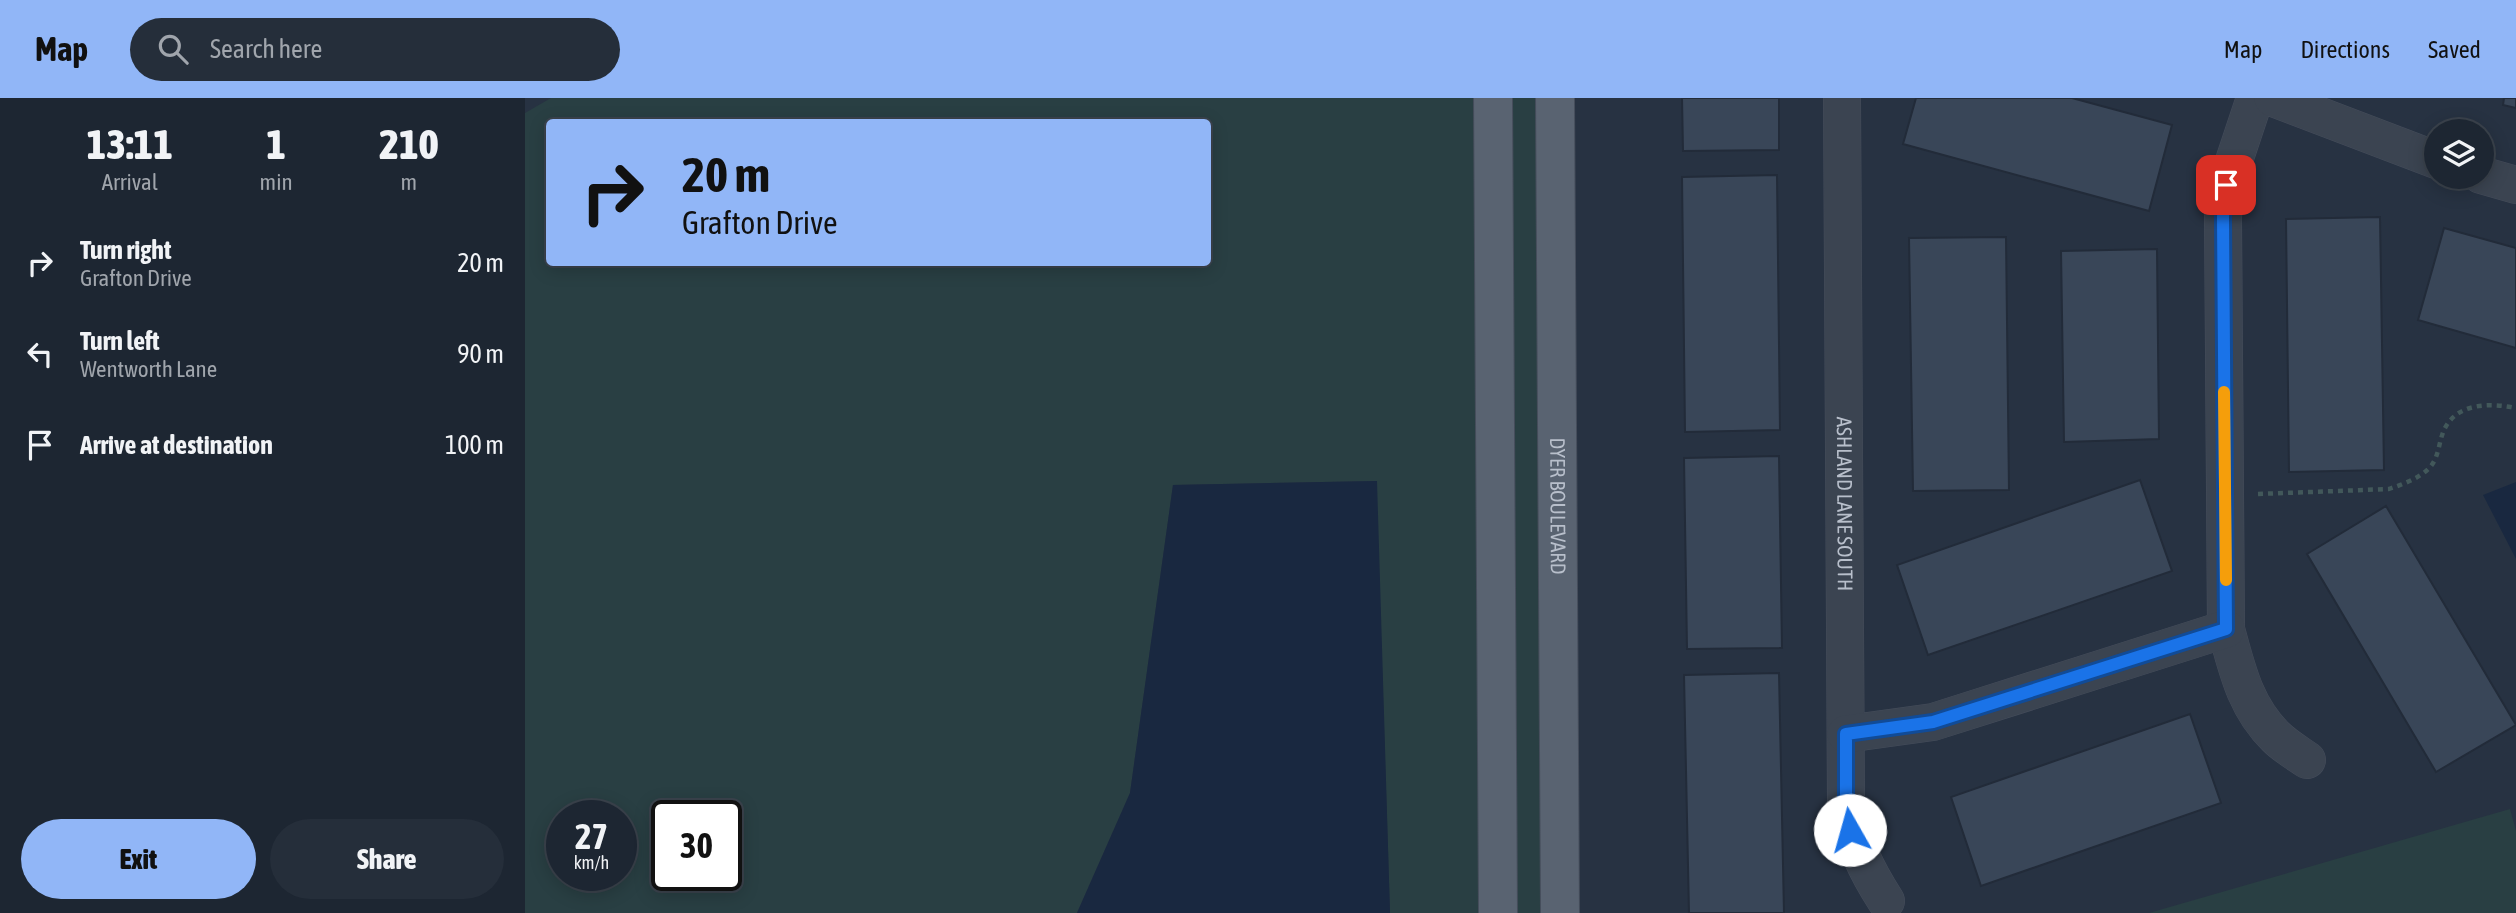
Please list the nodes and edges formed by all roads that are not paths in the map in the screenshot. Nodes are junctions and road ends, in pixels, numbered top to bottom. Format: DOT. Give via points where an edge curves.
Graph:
graph roads {
  1 [pos="1493,98"];
  2 [pos="1555,98"];
  3 [pos="1842,98"];
  4 [pos="2255,98"];
  5 [pos="2273,98"];
  6 [pos="2424,155"];
  7 [pos="2494,179"];
  8 [pos="2516,185"];
  9 [pos="2226,629"];
  10 [pos="1846,734"];
  11 [pos="2307,760"];
  12 [pos="1886,901"];
  13 [pos="1498,913"];
  14 [pos="1560,913"];
  1 -- 13 [label="main road"];
  2 -- 14 [label="main road, DYER BOULEVARD"];
  3 -- 10 [label="street, ASHLAND LANE SOUTH"];
  4 -- 9 [label="street" via="2226,185 2223,217"];
  5 -- 6 [label="street"];
  7 -- 8 [label="street"];
  9 -- 10 [label="street" via="1933,722"];
  9 -- 11 [label="street" via="2251,705 2277,738"];
  10 -- 12 [label="street, ASHLAND LANE SOUTH" via="1850,830"];
}
